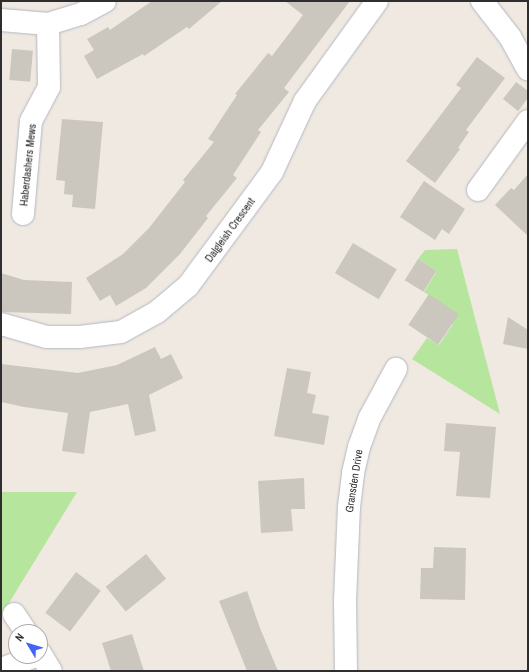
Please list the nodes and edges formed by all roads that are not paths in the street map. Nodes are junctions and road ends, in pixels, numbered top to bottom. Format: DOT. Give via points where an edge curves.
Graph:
graph roads {
  1 [pos="105,1"];
  2 [pos="377,1"];
  3 [pos="482,1"];
  4 [pos="1,20"];
  5 [pos="48,24"];
  6 [pos="528,69"];
  7 [pos="528,120"];
  8 [pos="478,190"];
  9 [pos="23,214"];
  10 [pos="1,324"];
  11 [pos="396,369"];
  12 [pos="14,614"];
  13 [pos="21,624"];
  14 [pos="17,664"];
  15 [pos="4,668"];
  16 [pos="346,671"];
  1 -- 5 [label="street" via="81,14"];
  2 -- 10 [label="street, Dalgleish Crescent" via="305,101 272,172 188,286 157,312 121,332 80,337 47,336"];
  3 -- 6 [label="street" via="510,37"];
  4 -- 5 [label="street"];
  5 -- 9 [label="street, Haberdashers Mews" via="49,87 31,121"];
  7 -- 8 [label="street"];
  11 -- 16 [label="street, Gransden Drive" via="375,406 359,447 348,507"];
  12 -- 13 [label="street"];
  14 -- 15 [label="street"];
}
